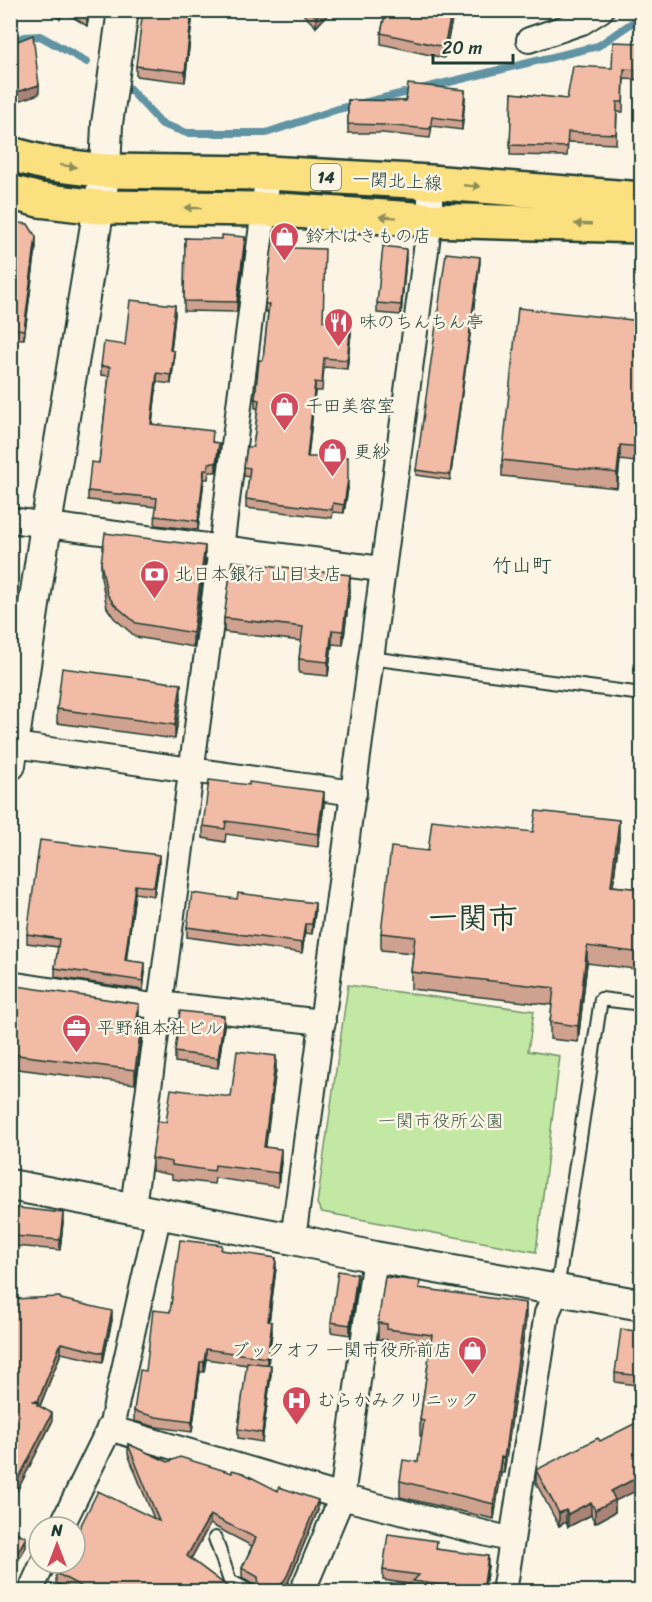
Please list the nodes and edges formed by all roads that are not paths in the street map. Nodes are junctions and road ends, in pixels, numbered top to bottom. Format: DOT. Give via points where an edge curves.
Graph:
graph roads {
  1 [pos="123,10"];
  2 [pos="601,10"];
  3 [pos="529,40"];
  4 [pos="10,154"];
  5 [pos="105,171"];
  6 [pos="267,173"];
  7 [pos="430,182"];
  8 [pos="10,192"];
  9 [pos="642,199"];
  10 [pos="99,207"];
  11 [pos="264,209"];
  12 [pos="430,220"];
  13 [pos="642,226"];
  14 [pos="10,520"];
  15 [pos="46,525"];
  16 [pos="221,548"];
  17 [pos="381,569"];
  18 [pos="370,658"];
  19 [pos="642,694"];
  20 [pos="12,755"];
  21 [pos="191,771"];
  22 [pos="354,793"];
  23 [pos="10,984"];
  24 [pos="642,1004"];
  25 [pos="160,1007"];
  26 [pos="323,1022"];
  27 [pos="10,1185"];
  28 [pos="146,1210"];
  29 [pos="293,1239"];
  30 [pos="375,1257"];
  31 [pos="557,1290"];
  32 [pos="642,1305"];
  33 [pos="109,1428"];
  34 [pos="342,1497"];
  35 [pos="67,1515"];
  36 [pos="214,1538"];
  37 [pos="512,1540"];
  38 [pos="38,1575"];
  39 [pos="30,1592"];
  40 [pos="251,1592"];
  41 [pos="302,1592"];
  42 [pos="504,1592"];
  1 -- 5 [label="street" via="107,123"];
  2 -- 3 [label="street" via="582,22"];
  4 -- 5 [label="main road, 一関北上線 / 14, one-way"];
  5 -- 6 [label="main road, 一関北上線 / 14"];
  5 -- 10 [label="street"];
  6 -- 7 [label="main road, 一関北上線 / 14"];
  6 -- 11 [label="street"];
  7 -- 9 [label="main road, 一関北上線 / 14, one-way"];
  7 -- 12 [label="street"];
  8 -- 10 [label="main road, 一関北上線 / 14" via="39,200"];
  11 -- 10 [label="main road, 一関北上線 / 14, one-way"];
  10 -- 15 [label="street"];
  12 -- 11 [label="main road, 一関北上線 / 14, one-way"];
  11 -- 16 [label="street"];
  13 -- 12 [label="main road, 一関北上線 / 14, one-way"];
  12 -- 17 [label="street"];
  14 -- 15 [label="street"];
  15 -- 16 [label="street"];
  15 -- 20 [label="street"];
  16 -- 17 [label="street"];
  16 -- 21 [label="street"];
  17 -- 18 [label="street"];
  18 -- 19 [label="lane"];
  18 -- 22 [label="street"];
  20 -- 21 [label="street"];
  21 -- 22 [label="street"];
  21 -- 25 [label="street"];
  22 -- 26 [label="street"];
  23 -- 25 [label="street"];
  24 -- 31 [label="lane" via="601,999"];
  25 -- 26 [label="street"];
  25 -- 28 [label="street"];
  26 -- 29 [label="street"];
  27 -- 28 [label="street"];
  28 -- 29 [label="street"];
  28 -- 33 [label="street"];
  29 -- 30 [label="street"];
  30 -- 31 [label="street"];
  30 -- 34 [label="street"];
  31 -- 32 [label="street"];
  31 -- 37 [label="street" via="547,1313"];
  33 -- 34 [label="street"];
  33 -- 35 [label="street"];
  34 -- 37 [label="street"];
  34 -- 41 [label="street"];
  36 -- 40 [label="lane" via="230,1581"];
  37 -- 42 [label="street"];
  38 -- 39 [label="street"];
}
